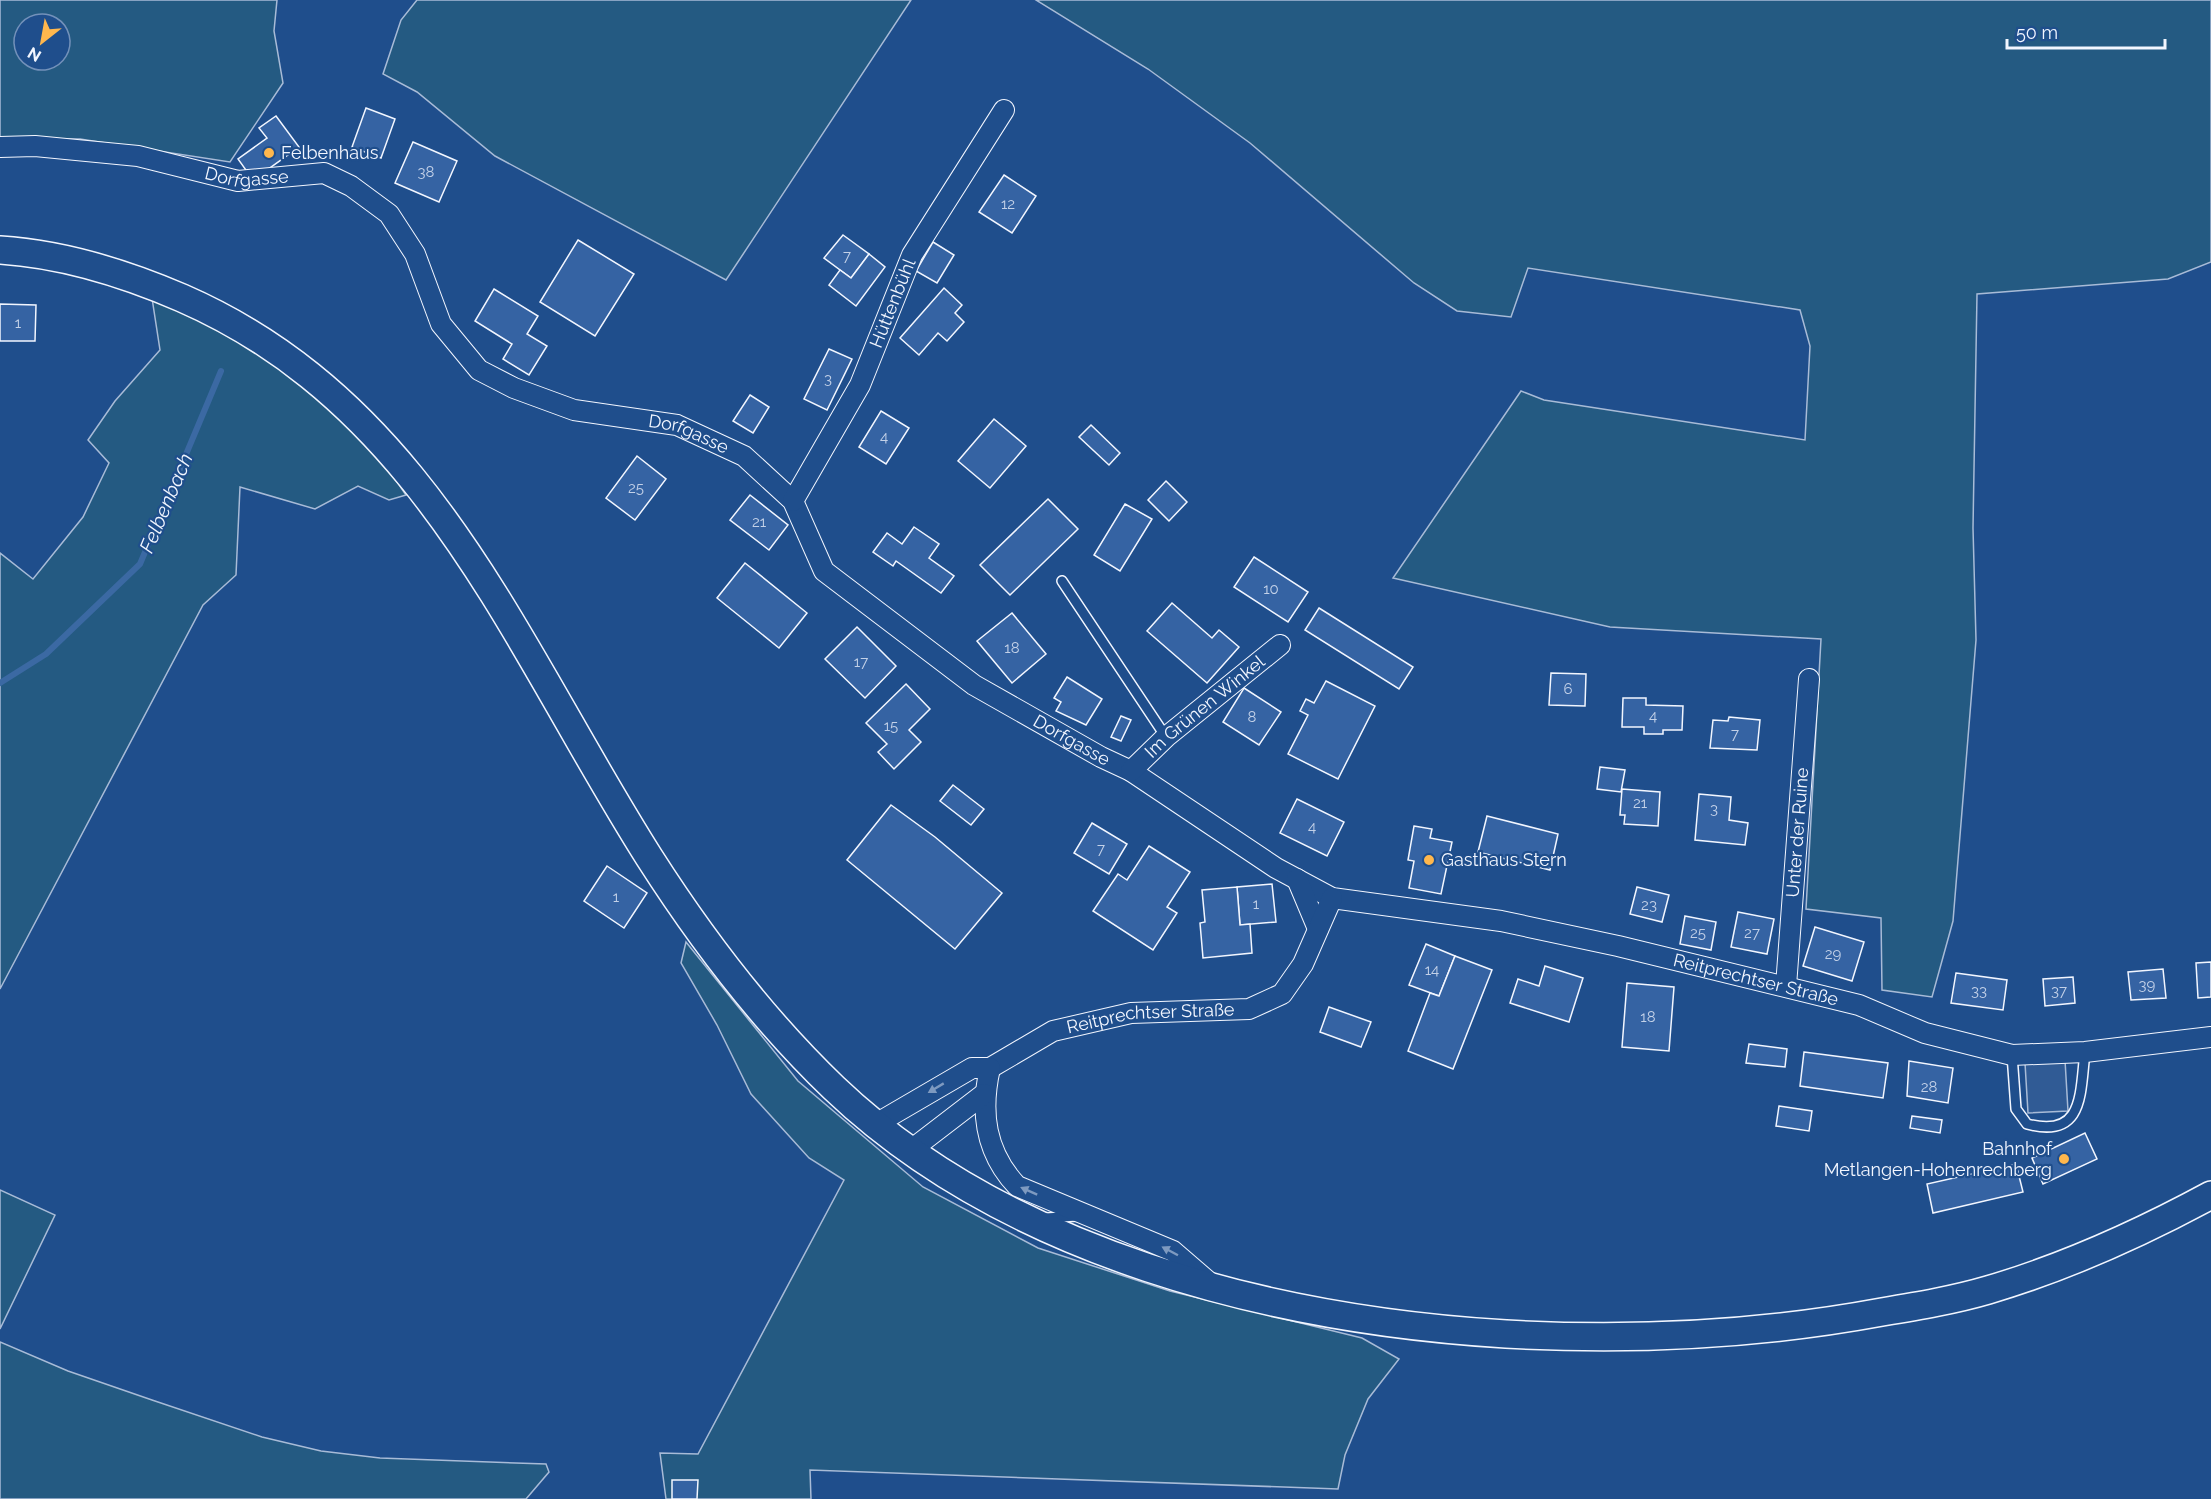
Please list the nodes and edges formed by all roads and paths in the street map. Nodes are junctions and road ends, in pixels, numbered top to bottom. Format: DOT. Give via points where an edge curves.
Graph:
graph roads {
  1 [pos="1004,110"];
  2 [pos="0,147"];
  3 [pos="0,250"];
  4 [pos="793,501"];
  5 [pos="1062,581"];
  6 [pos="1280,645"];
  7 [pos="1809,680"];
  8 [pos="1166,737"];
  9 [pos="1131,771"];
  10 [pos="1297,879"];
  11 [pos="1332,898"];
  12 [pos="1318,929"];
  13 [pos="1786,986"];
  14 [pos="2211,1037"];
  15 [pos="2085,1052"];
  16 [pos="2012,1055"];
  17 [pos="990,1068"];
  18 [pos="984,1094"];
  19 [pos="876,1124"];
  20 [pos="911,1150"];
  21 [pos="2211,1195"];
  22 [pos="1082,1215"];
  23 [pos="1030,1219"];
  24 [pos="1215,1288"];
  1 -- 4 [label="street, Hüttenbühl" via="912,255 860,385"];
  2 -- 4 [label="street, Dorfgasse" via="35,146 138,156 238,181 324,173 351,186 389,214 415,254 441,324 478,370 574,410 677,425 744,456"];
  3 -- 19 [label="main road" via="87,263 156,287 213,312 277,350 338,398 386,446 433,502 476,563 613,798 694,926 793,1046"];
  4 -- 9 [label="street, Dorfgasse" via="824,571 974,685"];
  5 -- 8 [label="lane"];
  6 -- 8 [label="street, Im Grünen Winkel"];
  7 -- 13 [label="street, Unter der Ruine"];
  8 -- 9 [label="street, Im Grünen Winkel"];
  9 -- 10 [label="street, Dorfgasse"];
  10 -- 11 [label="street, Dorfgasse"];
  10 -- 12 [label="street"];
  11 -- 12 [label="street, Reitprechtser Straße"];
  11 -- 13 [label="street, Reitprechtser Straße" via="1501,921"];
  12 -- 17 [label="street, Reitprechtser Straße" via="1303,964 1282,994 1249,1009 1131,1013 1053,1031"];
  13 -- 16 [label="street, Reitprechtser Straße" via="1859,1005 1925,1033"];
  14 -- 15 [label="street, Reitprechtser Straße"];
  15 -- 16 [label="street, Reitprechtser Straße"];
  15 -- 16 [label="lane" via="2079,1105 2073,1117 2045,1129 2027,1124 2016,1109"];
  17 -- 18 [label="street"];
  17 -- 19 [label="street, Reitprechtser Straße, one-way" via="972,1068"];
  18 -- 20 [label="street"];
  22 -- 18 [label="street, one-way" via="1017,1186 1001,1170 991,1148"];
  19 -- 20 [label="main road"];
  20 -- 23 [label="main road"];
  21 -- 24 [label="main road" via="2081,1258 1982,1292 1780,1329 1615,1337 1469,1332 1309,1310"];
  22 -- 23 [label="lane"];
  24 -- 22 [label="street, one-way" via="1173,1251"];
  23 -- 24 [label="main road" via="1138,1264"];
}
